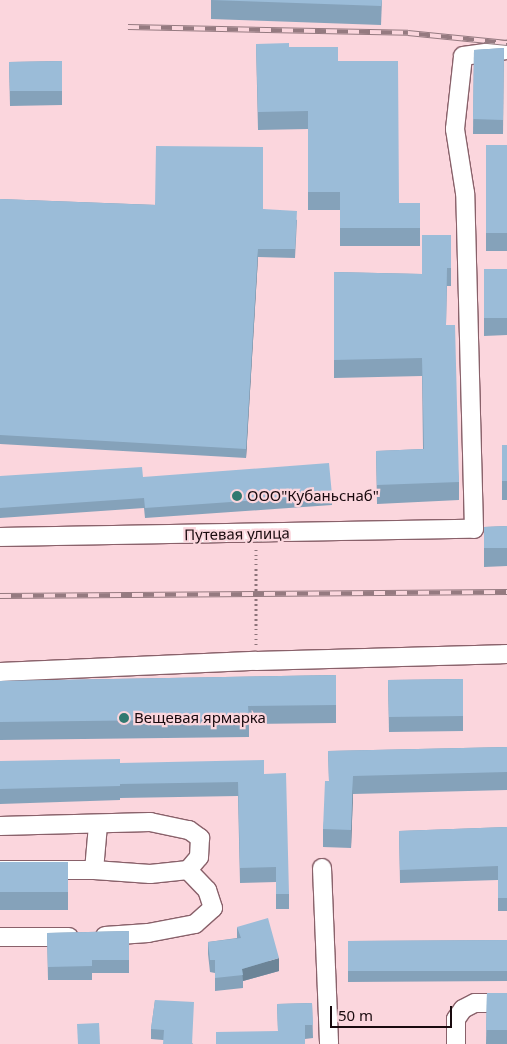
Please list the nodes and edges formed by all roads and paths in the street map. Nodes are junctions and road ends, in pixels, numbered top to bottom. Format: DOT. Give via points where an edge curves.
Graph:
graph roads {
  1 [pos="507,50"];
  2 [pos="257,534"];
  3 [pos="0,538"];
  4 [pos="507,654"];
  5 [pos="256,661"];
  6 [pos="0,672"];
  7 [pos="98,825"];
  8 [pos="0,826"];
  9 [pos="322,868"];
  10 [pos="0,870"];
  11 [pos="94,870"];
  12 [pos="188,870"];
  13 [pos="0,938"];
  14 [pos="507,1002"];
  15 [pos="329,1044"];
  16 [pos="456,1044"];
  1 -- 2 [label="street, Путевая улица" via="464,56 455,129 465,193 474,529"];
  2 -- 3 [label="street, Путевая улица"];
  2 -- 5 [label="path"];
  4 -- 5 [label="street"];
  5 -- 6 [label="street"];
  7 -- 8 [label="street"];
  7 -- 11 [label="street"];
  7 -- 12 [label="street" via="150,822 189,830 200,838 199,858"];
  9 -- 15 [label="street"];
  10 -- 11 [label="street"];
  11 -- 12 [label="street" via="150,874"];
  12 -- 13 [label="street" via="207,890 213,908 195,924 148,933"];
  14 -- 16 [label="street" via="475,1003 463,1009 456,1019"];
}
